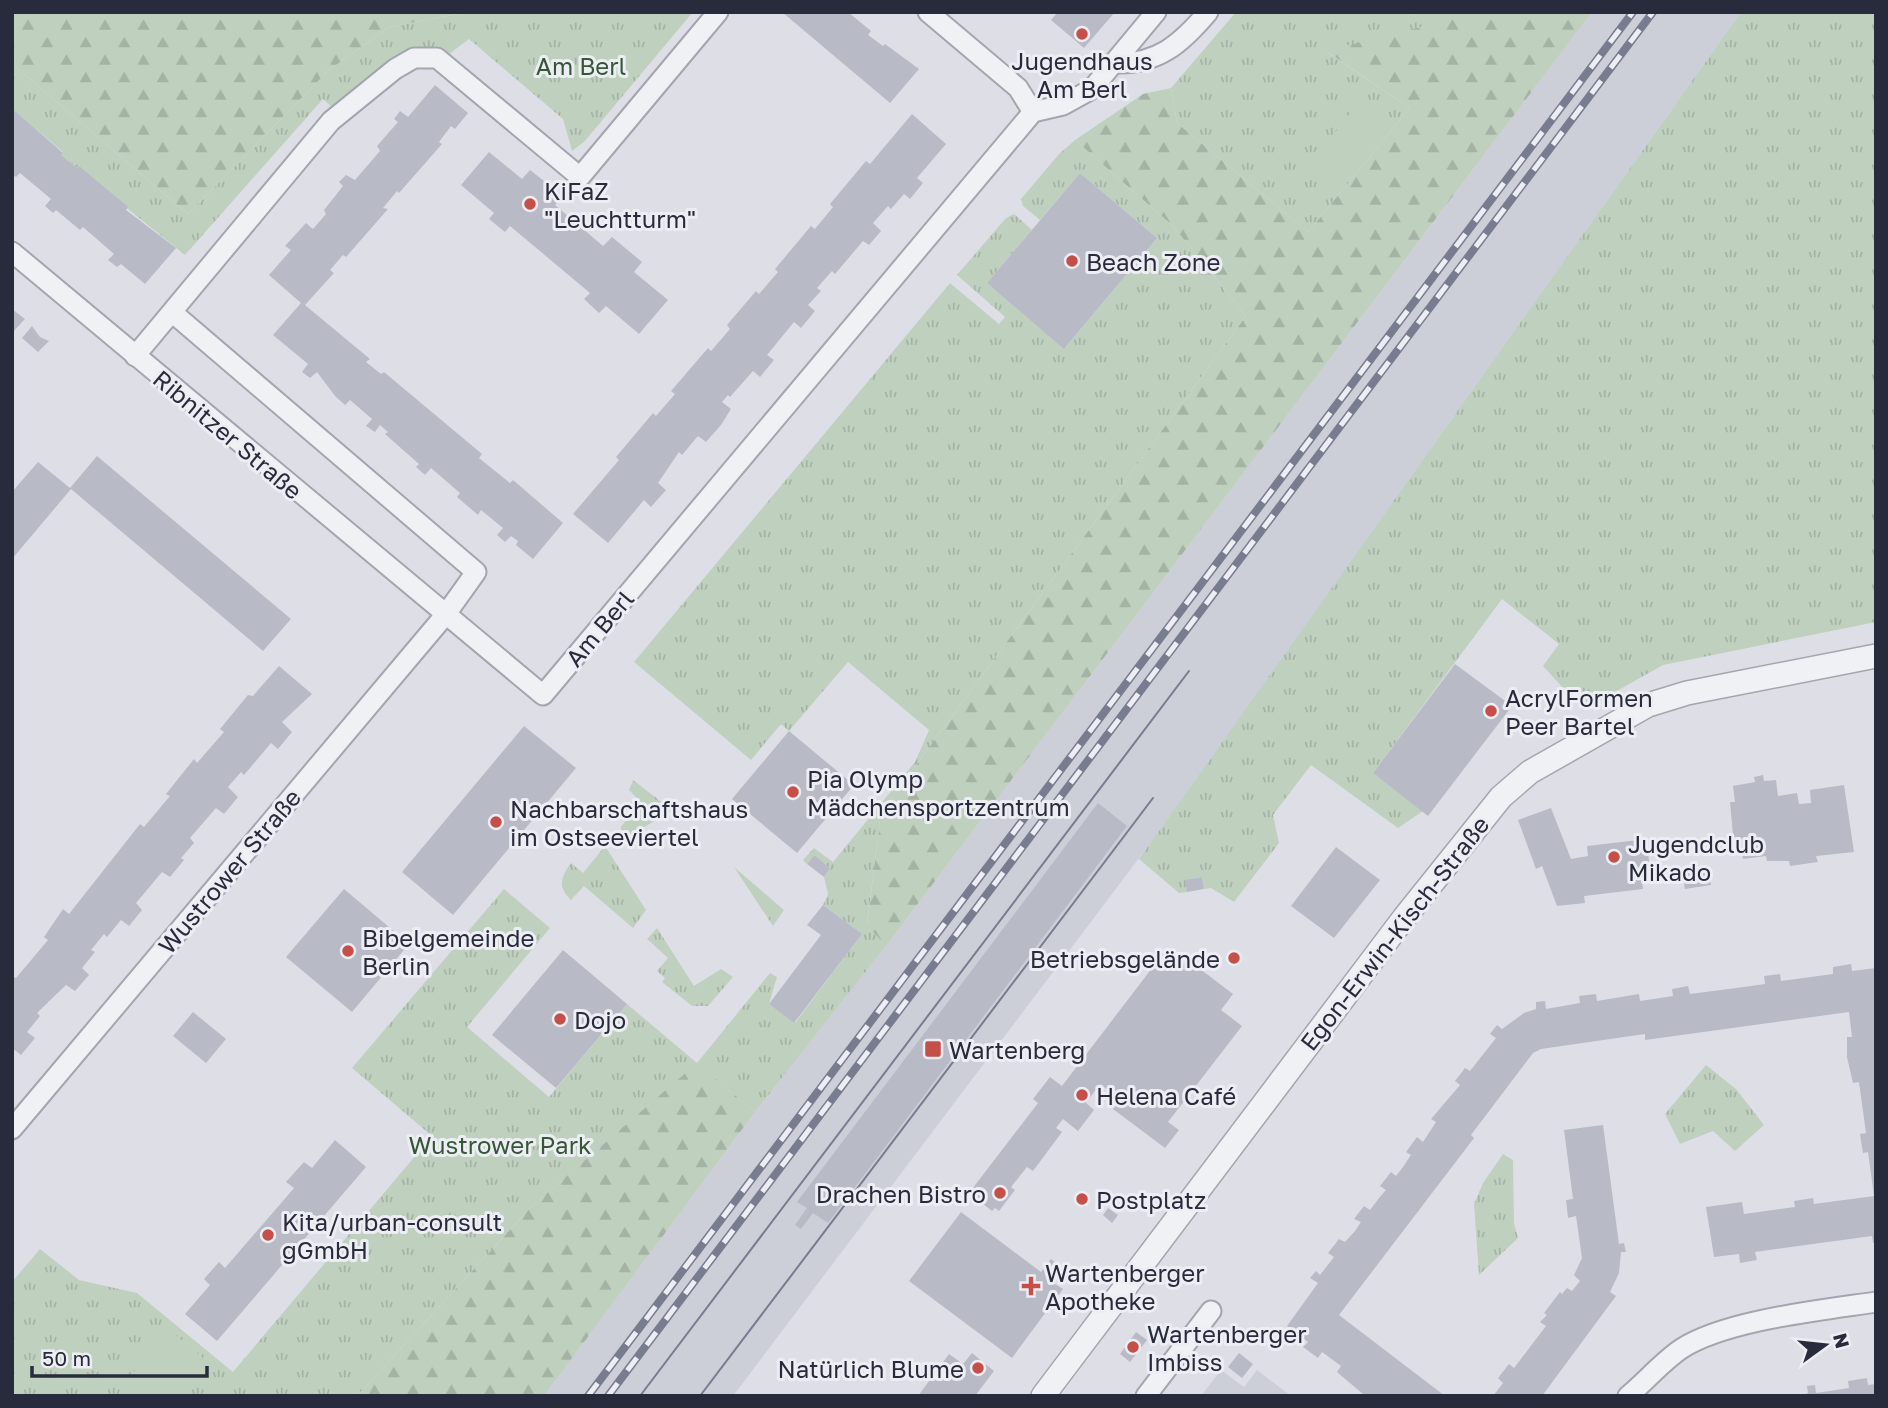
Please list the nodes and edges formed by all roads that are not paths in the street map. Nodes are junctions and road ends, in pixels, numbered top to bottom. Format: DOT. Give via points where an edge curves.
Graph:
graph roads {
  1 [pos="719,12"];
  2 [pos="928,12"];
  3 [pos="1156,12"];
  4 [pos="1208,12"];
  5 [pos="1114,63"];
  6 [pos="1033,112"];
  7 [pos="12,252"];
  8 [pos="173,313"];
  9 [pos="135,356"];
  10 [pos="446,614"];
  11 [pos="1876,656"];
  12 [pos="542,695"];
  13 [pos="12,1129"];
  14 [pos="1876,1302"];
  15 [pos="1210,1311"];
  16 [pos="1043,1396"];
  17 [pos="1146,1396"];
  18 [pos="1628,1396"];
  1 -- 8 [label="street" via="580,177 437,58 414,58 331,121"];
  2 -- 6 [label="street" via="1018,88"];
  3 -- 5 [label="street"];
  4 -- 5 [label="street" via="1170,51 1148,61"];
  5 -- 6 [label="street" via="1077,99"];
  6 -- 12 [label="street, Am Berl"];
  7 -- 9 [label="street, Ribnitzer Straße"];
  8 -- 9 [label="street"];
  8 -- 10 [label="street" via="476,572"];
  9 -- 10 [label="street, Ribnitzer Straße"];
  10 -- 12 [label="street, Ribnitzer Straße"];
  10 -- 13 [label="street, Wustrower Straße"];
  11 -- 16 [label="street, Egon-Erwin-Kisch-Straße" via="1687,693 1648,705 1530,772 1501,797 1404,918"];
  14 -- 18 [label="street" via="1765,1320 1710,1337 1682,1348"];
  15 -- 17 [label="street"];
}
